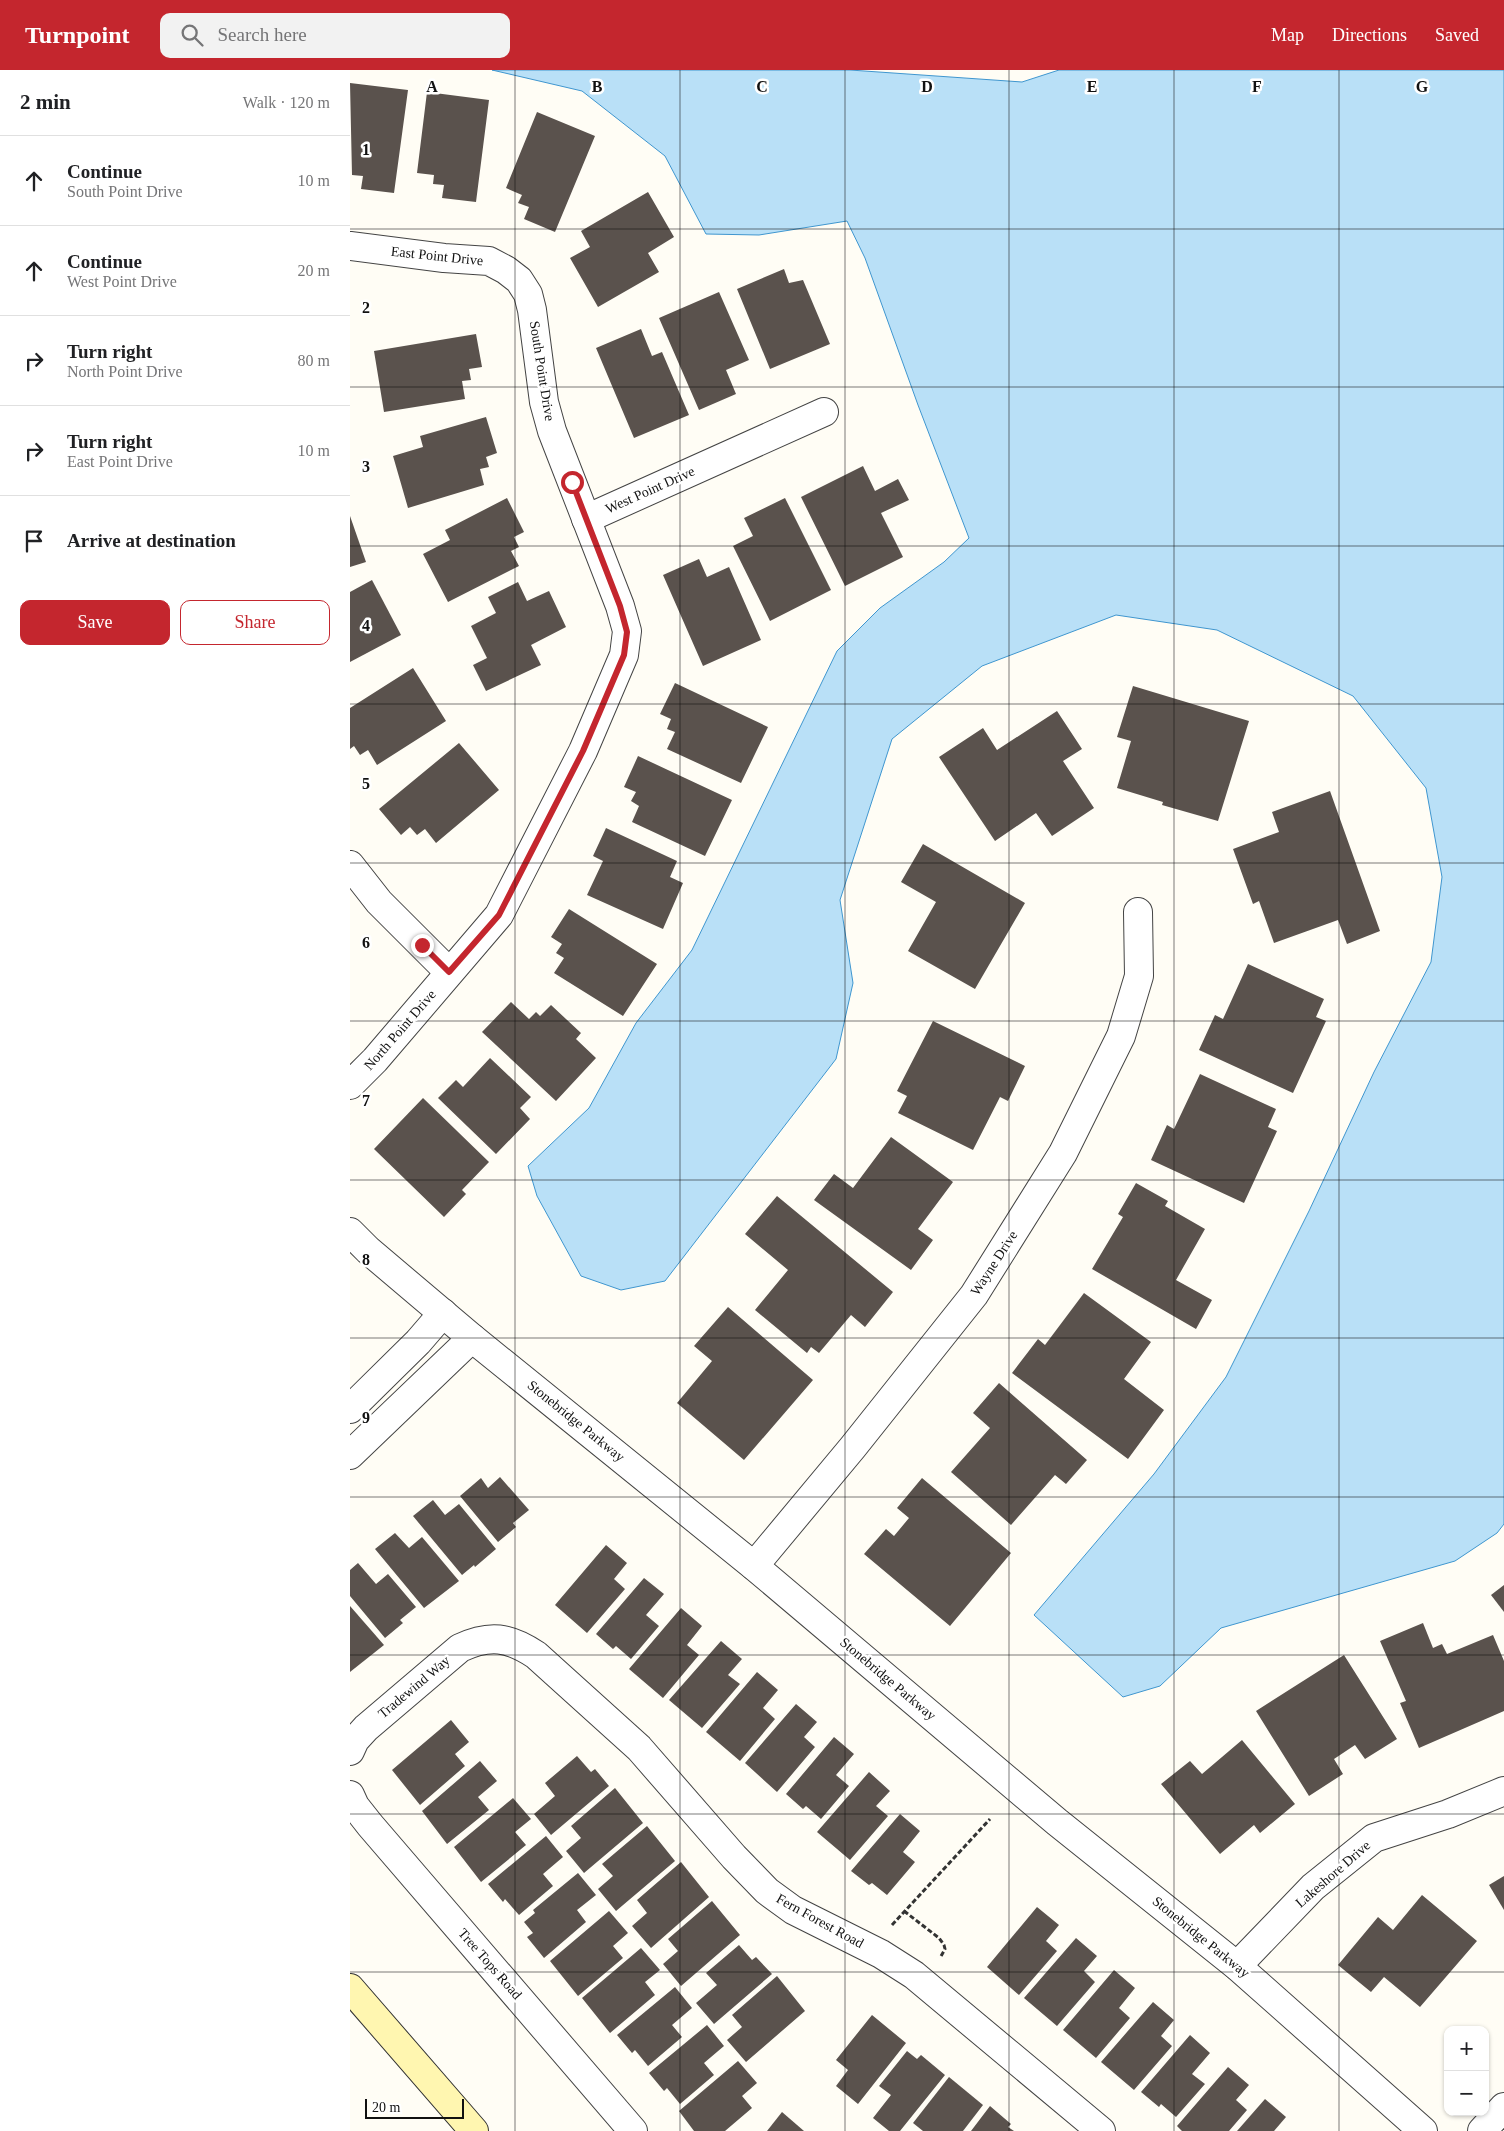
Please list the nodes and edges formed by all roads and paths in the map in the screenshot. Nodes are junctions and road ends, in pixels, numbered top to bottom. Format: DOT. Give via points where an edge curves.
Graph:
graph roads {
  1 [pos="350,246"];
  2 [pos="519,280"];
  3 [pos="824,412"];
  4 [pos="586,519"];
  5 [pos="350,865"];
  6 [pos="1138,912"];
  7 [pos="449,972"];
  8 [pos="350,1085"];
  9 [pos="350,1232"];
  10 [pos="443,1313"];
  11 [pos="472,1338"];
  12 [pos="350,1409"];
  13 [pos="350,1455"];
  14 [pos="754,1566"];
  15 [pos="490,1638"];
  16 [pos="350,1751"];
  17 [pos="1504,1791"];
  18 [pos="350,1795"];
  19 [pos="990,1819"];
  20 [pos="904,1912"];
  21 [pos="891,1926"];
  22 [pos="938,1962"];
  23 [pos="1237,1966"];
  24 [pos="350,1988"];
  25 [pos="1504,2107"];
  26 [pos="474,2131"];
  27 [pos="633,2131"];
  28 [pos="1101,2131"];
  29 [pos="1423,2131"];
  30 [pos="1482,2131"];
  1 -- 2 [label="street, East Point Drive" via="489,261"];
  2 -- 4 [label="street, South Point Drive" via="528,294 532,310 544,402 552,431"];
  3 -- 4 [label="street, West Point Drive"];
  4 -- 7 [label="street, North Point Drive" via="620,606 627,632 624,655 583,751 499,915"];
  5 -- 7 [label="street" via="379,902"];
  6 -- 14 [label="street, Wayne Drive" via="1139,976 1132,1002 1121,1036 1063,1153 974,1295"];
  7 -- 8 [label="street, North Point Drive"];
  9 -- 10 [label="street, Stonebridge Parkway"];
  10 -- 11 [label="street, Stonebridge Parkway"];
  10 -- 12 [label="street"];
  11 -- 13 [label="street"];
  11 -- 14 [label="street, Stonebridge Parkway"];
  14 -- 23 [label="street, Stonebridge Parkway" via="1057,1822"];
  15 -- 16 [label="street, Tradewind Way" via="460,1648 366,1728"];
  15 -- 28 [label="street, Fern Forest Road" via="521,1645 536,1655 623,1731 767,1891 794,1910 914,1975"];
  17 -- 23 [label="street, Lakeshore Drive" via="1448,1814 1374,1838 1314,1887"];
  18 -- 27 [label="street, Tree Tops Road" via="370,1825"];
  19 -- 20 [label="path"];
  20 -- 21 [label="path"];
  20 -- 22 [label="path" via="942,1941 945,1949"];
  23 -- 29 [label="street, Stonebridge Parkway"];
  24 -- 26 [label="street"];
  25 -- 30 [label="street"];
}
